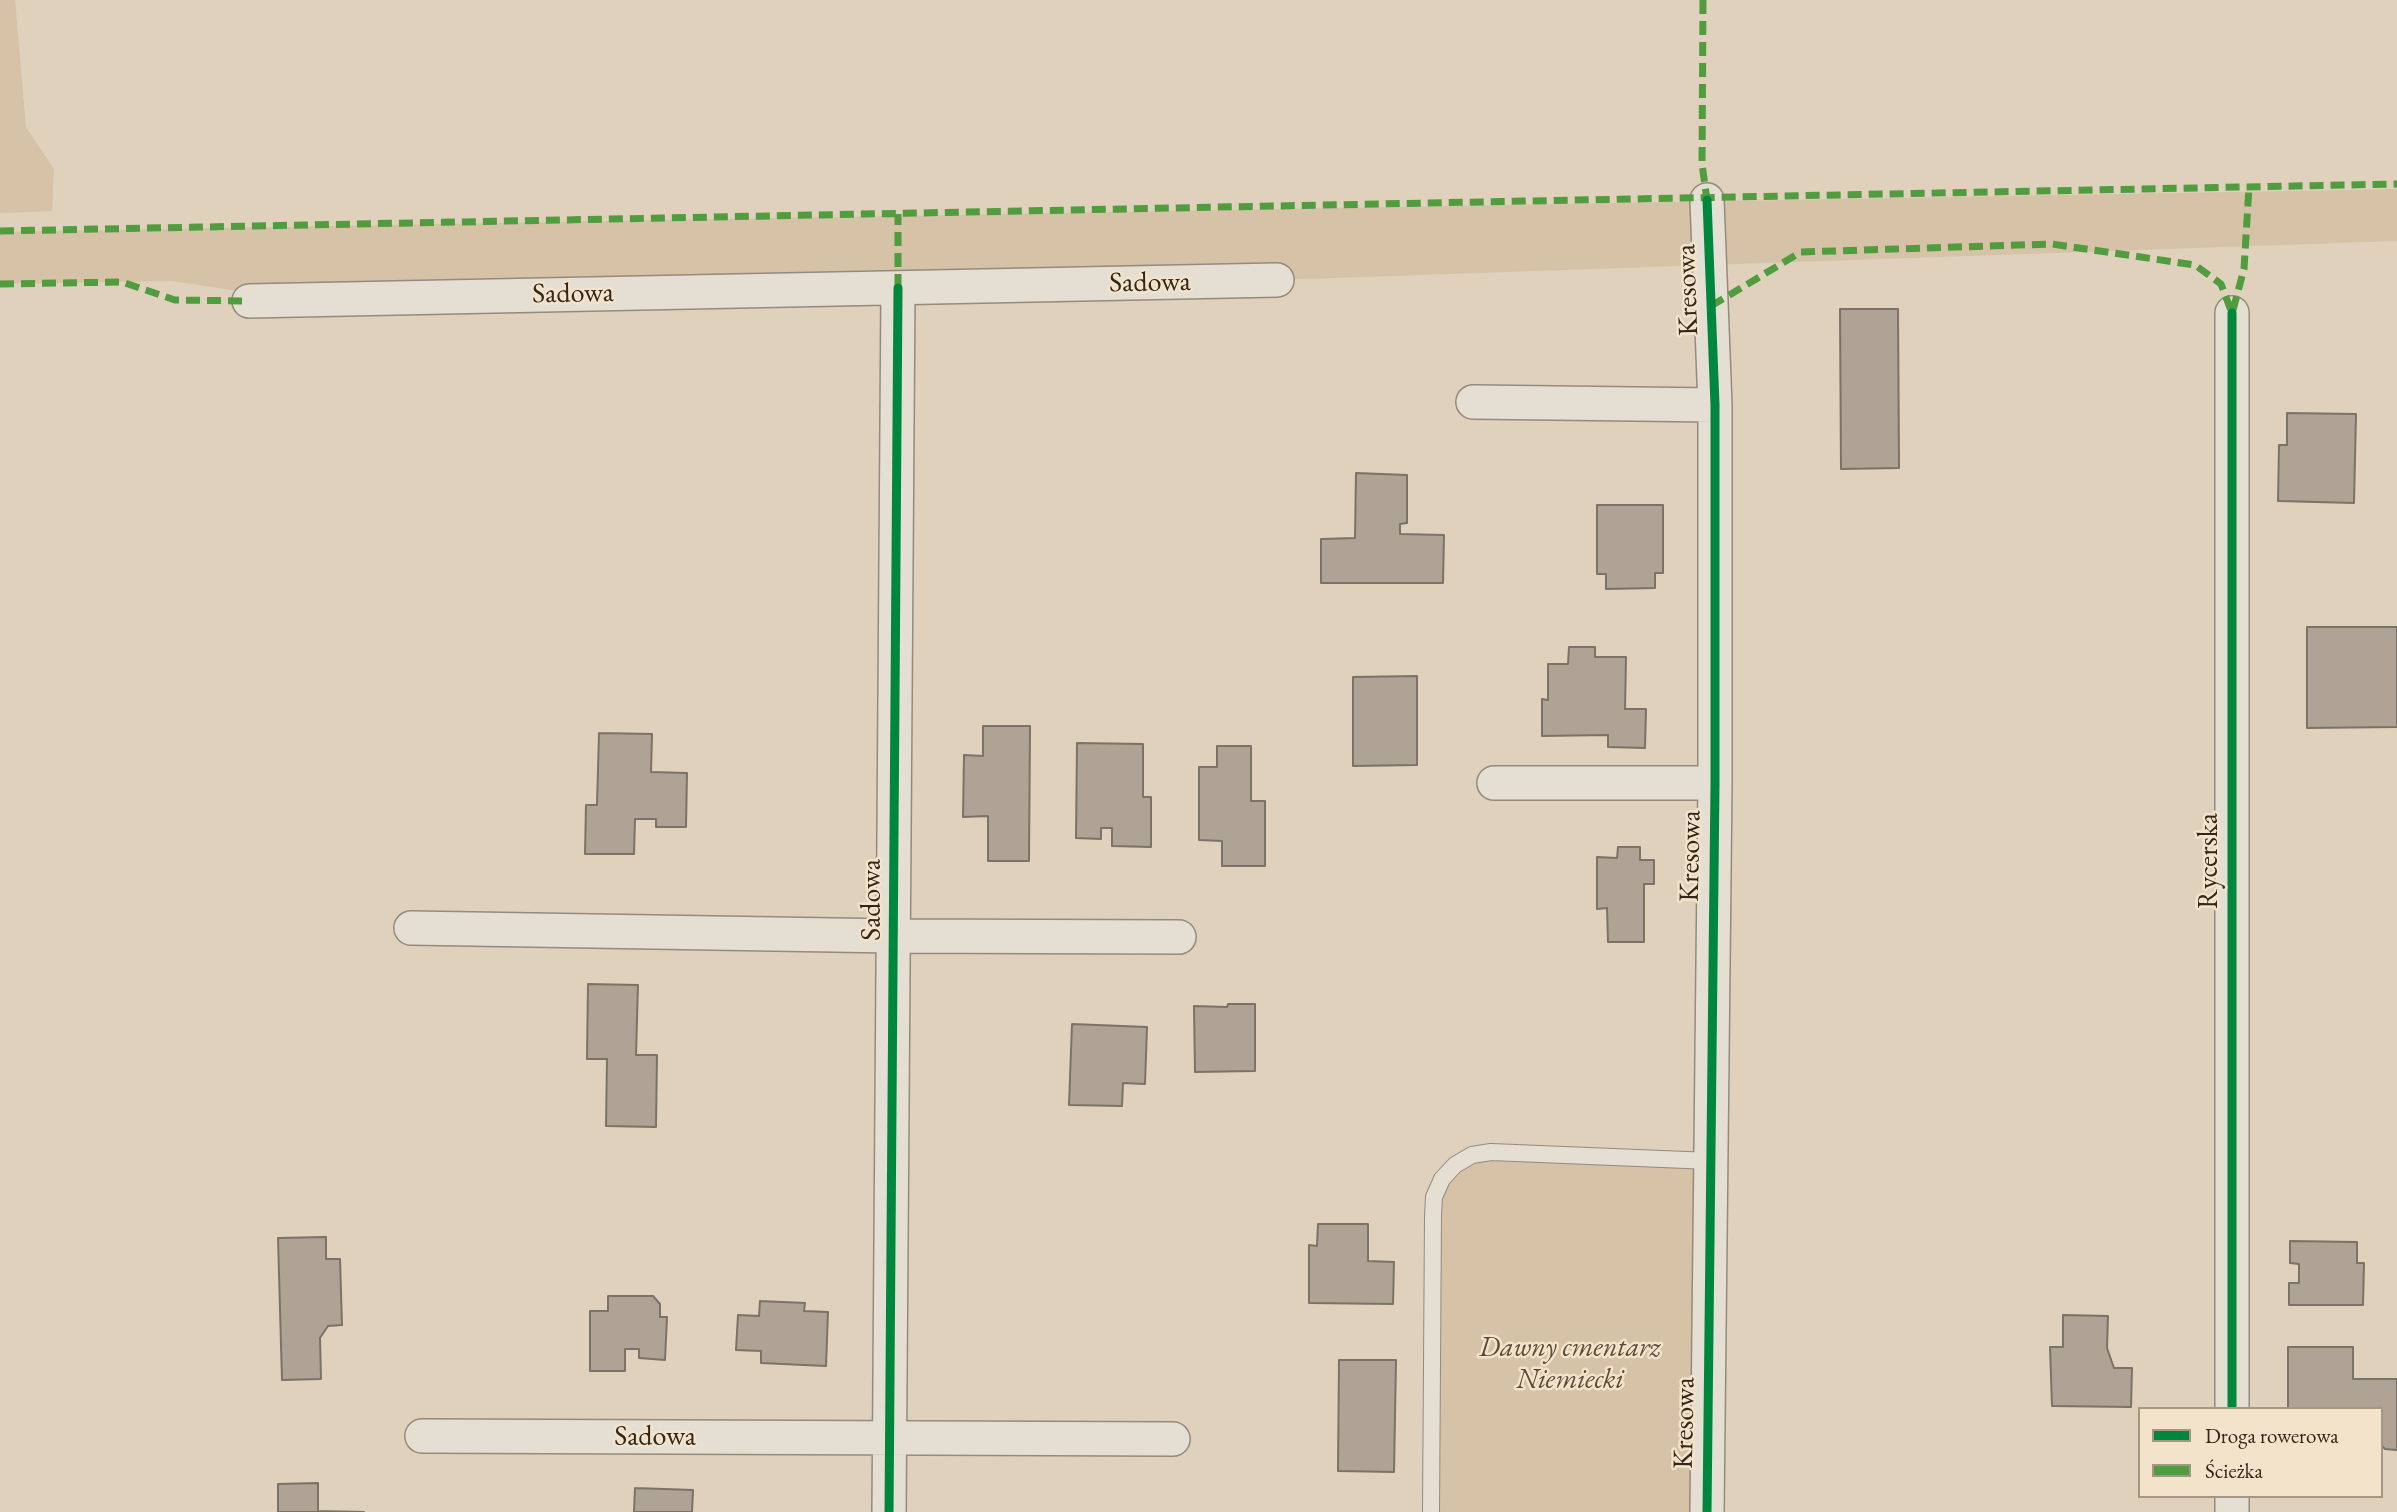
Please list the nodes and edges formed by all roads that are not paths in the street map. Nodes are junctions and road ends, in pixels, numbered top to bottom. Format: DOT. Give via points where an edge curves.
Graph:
graph roads {
  1 [pos="1707,200"];
  2 [pos="1277,280"];
  3 [pos="898,288"];
  4 [pos="249,301"];
  5 [pos="2232,313"];
  6 [pos="1473,402"];
  7 [pos="1715,405"];
  8 [pos="1494,783"];
  9 [pos="1715,783"];
  10 [pos="411,928"];
  11 [pos="894,936"];
  12 [pos="1179,937"];
  13 [pos="1711,1161"];
  14 [pos="2232,1407"];
  15 [pos="422,1436"];
  16 [pos="889,1437"];
  17 [pos="1173,1438"];
  18 [pos="889,1512"];
  19 [pos="1431,1512"];
  20 [pos="1707,1512"];
  1 -- 7 [label="street, Kresowa"];
  2 -- 3 [label="street, Sadowa"];
  3 -- 4 [label="street, Sadowa"];
  3 -- 11 [label="street, Sadowa"];
  5 -- 14 [label="street, Rycerska"];
  6 -- 7 [label="street"];
  7 -- 9 [label="street, Kresowa"];
  8 -- 9 [label="street, Kresowa"];
  9 -- 13 [label="street, Kresowa"];
  10 -- 11 [label="street, Sadowa"];
  11 -- 12 [label="street, Sadowa"];
  11 -- 16 [label="street, Sadowa"];
  13 -- 19 [label="lane" via="1491,1152 1455,1164 1442,1179 1434,1197 1433,1216"];
  13 -- 20 [label="street, Kresowa"];
  15 -- 16 [label="street, Sadowa"];
  16 -- 17 [label="street, Sadowa"];
  16 -- 18 [label="street, Sadowa"];
}
